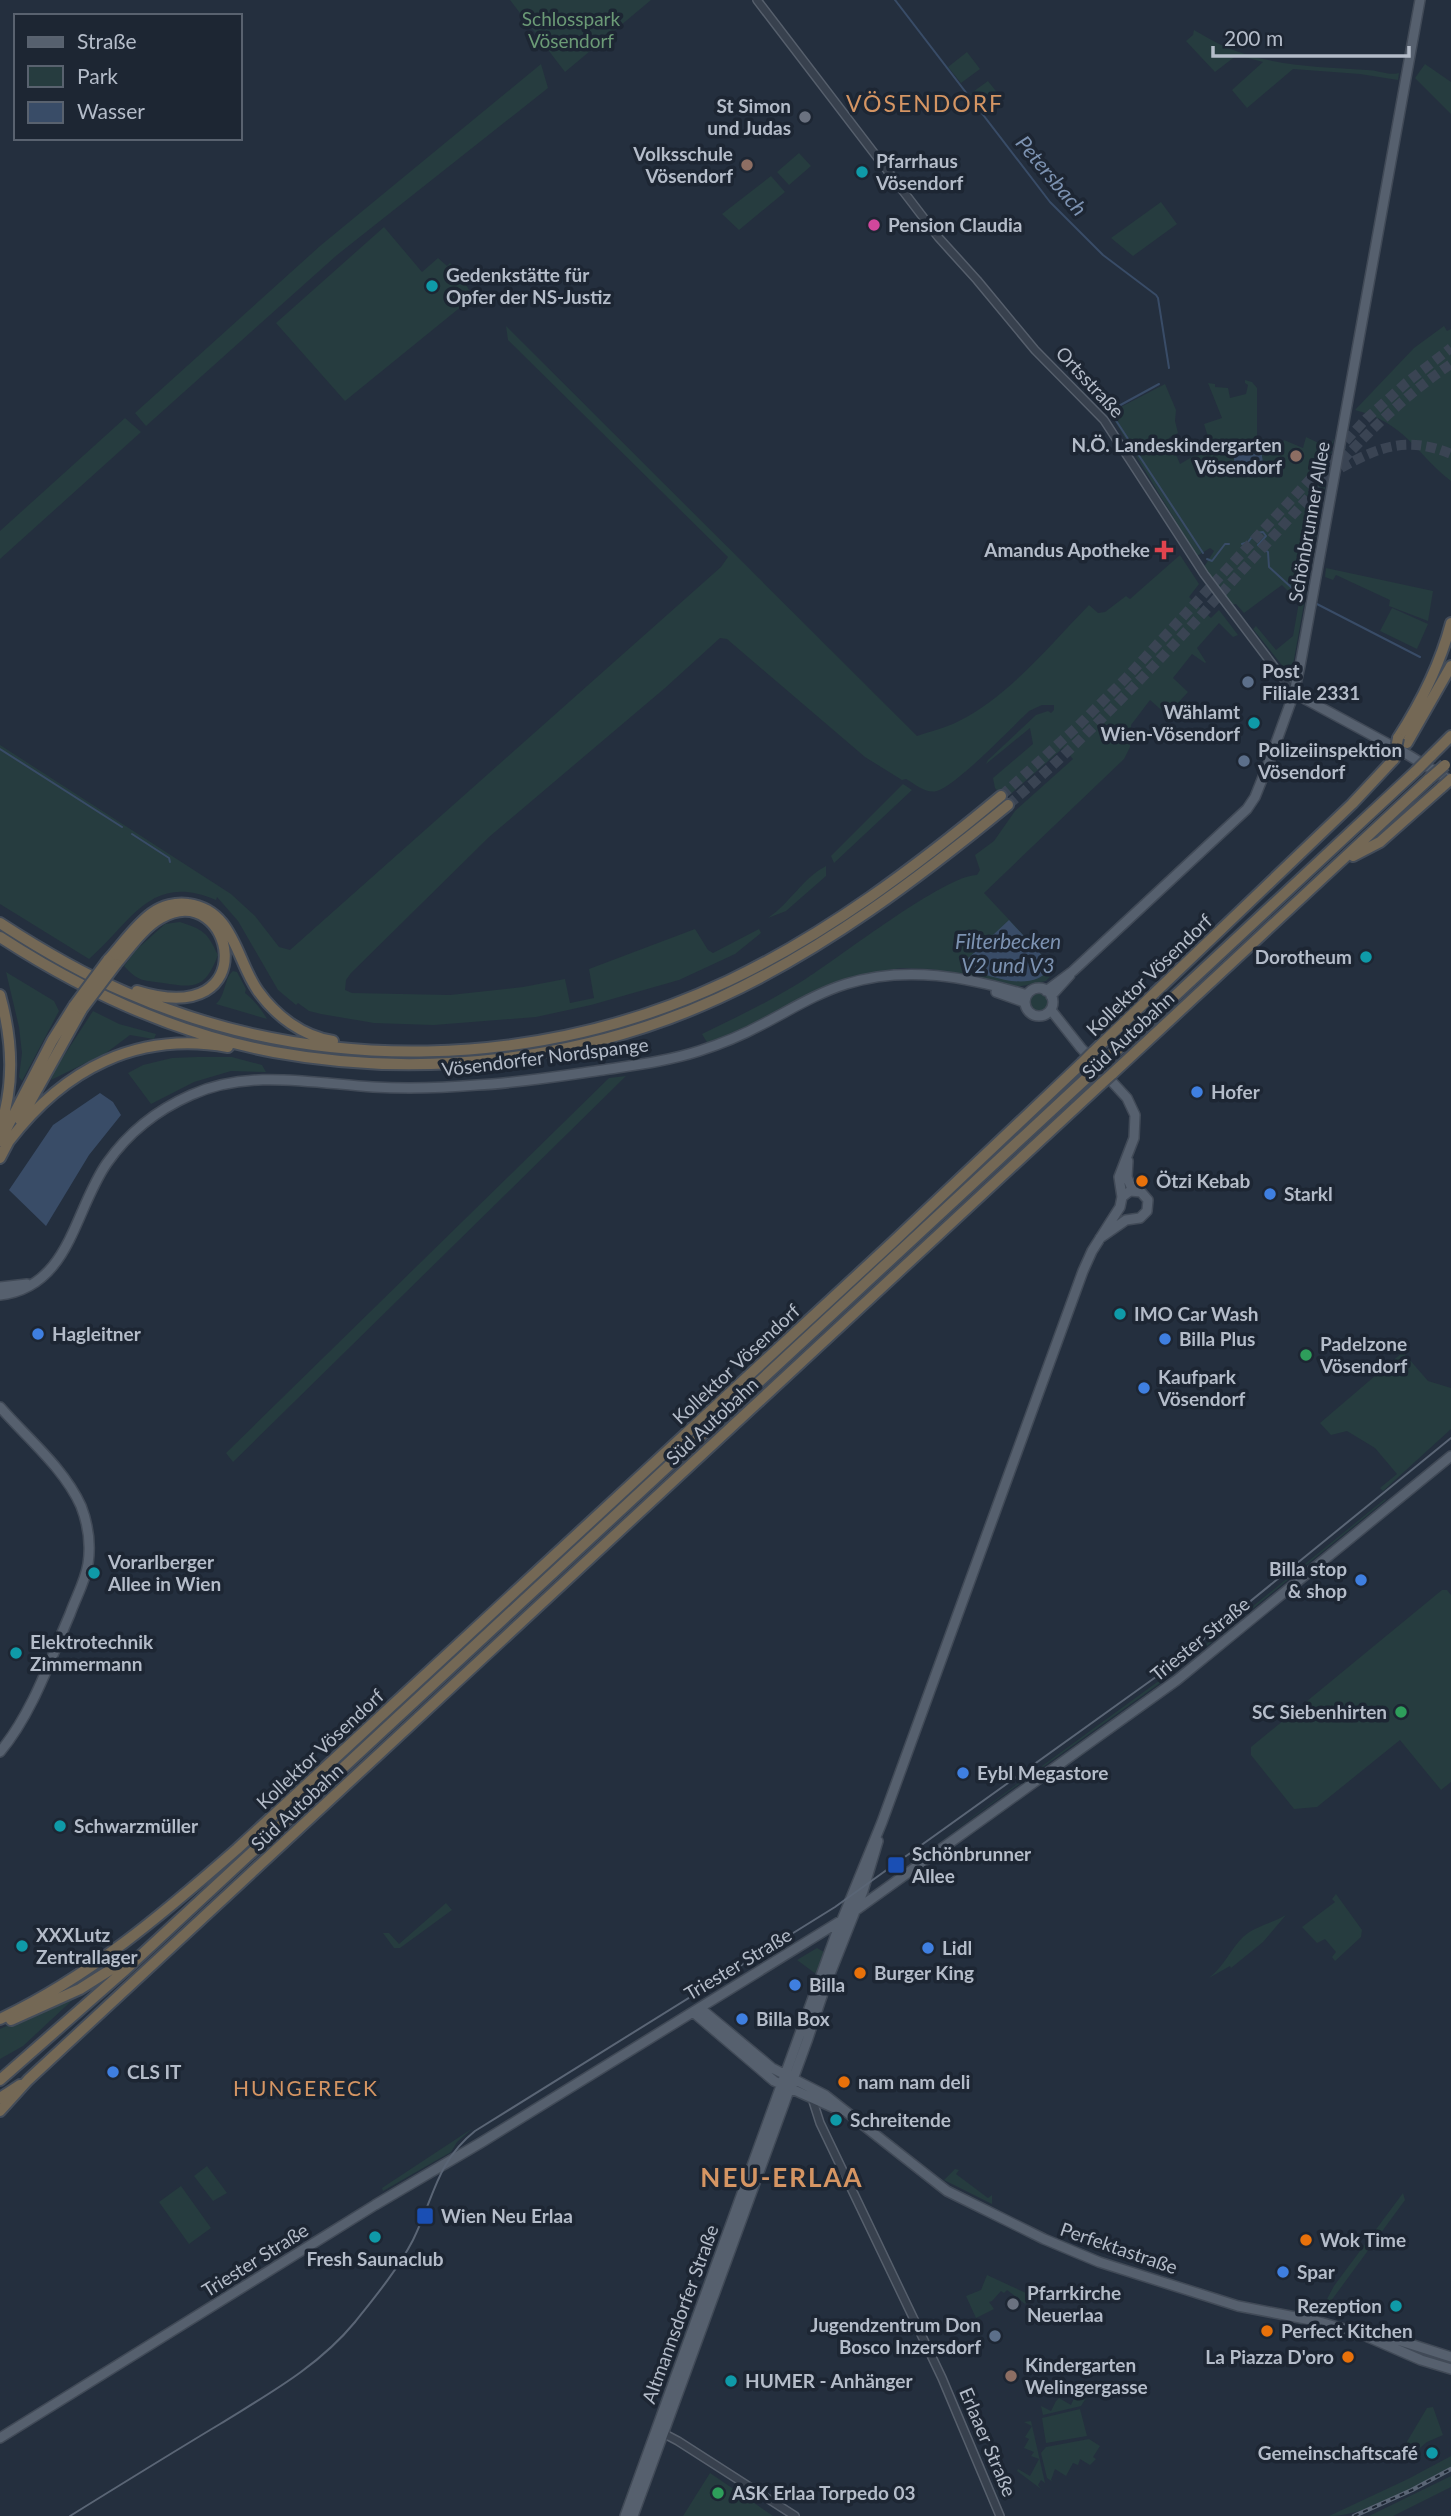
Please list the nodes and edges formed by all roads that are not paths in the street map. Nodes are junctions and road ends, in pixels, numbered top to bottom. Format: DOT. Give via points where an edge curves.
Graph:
graph roads {
  1 [pos="757,0"];
  2 [pos="1420,0"];
  3 [pos="1451,623"];
  4 [pos="1451,666"];
  5 [pos="1451,683"];
  6 [pos="1294,693"];
  7 [pos="1451,736"];
  8 [pos="1403,740"];
  9 [pos="1448,762"];
  10 [pos="1448,782"];
  11 [pos="1338,864"];
  12 [pos="0,923"];
  13 [pos="0,937"];
  14 [pos="112,962"];
  15 [pos="109,985"];
  16 [pos="1049,993"];
  17 [pos="0,995"];
  18 [pos="1026,998"];
  19 [pos="1047,1013"];
  20 [pos="369,1050"];
  21 [pos="274,1052"];
  22 [pos="0,1128"];
  23 [pos="5,1141"];
  24 [pos="1128,1156"];
  25 [pos="0,1158"];
  26 [pos="1133,1191"];
  27 [pos="1121,1202"];
  28 [pos="1129,1218"];
  29 [pos="1100,1238"];
  30 [pos="32,1283"];
  31 [pos="0,1287"];
  32 [pos="0,1295"];
  33 [pos="0,1407"];
  34 [pos="1451,1456"];
  35 [pos="0,1752"];
  36 [pos="882,1822"];
  37 [pos="855,1911"];
  38 [pos="842,1920"];
  39 [pos="169,1930"];
  40 [pos="811,1940"];
  41 [pos="829,1954"];
  42 [pos="697,2010"];
  43 [pos="0,2019"];
  44 [pos="0,2025"];
  45 [pos="28,2080"];
  46 [pos="0,2081"];
  47 [pos="787,2083"];
  48 [pos="816,2095"];
  49 [pos="0,2098"];
  50 [pos="0,2111"];
  51 [pos="1359,2333"];
  52 [pos="1451,2357"];
  53 [pos="1451,2369"];
  54 [pos="660,2431"];
  55 [pos="0,2438"];
  56 [pos="625,2516"];
  57 [pos="633,2516"];
  58 [pos="795,2516"];
  59 [pos="1000,2516"];
  1 -- 6 [label="street, Ortsstraße" via="939,238 1035,350 1096,410 1204,574"];
  2 -- 6 [label="main road, Schönbrunner Allee"];
  3 -- 8 [label="highway" via="1434,674"];
  4 -- 8 [label="highway"];
  5 -- 8 [label="highway, Kollektor Vösendorf"];
  6 -- 10 [label="main road, Ortsstraße" via="1395,747"];
  6 -- 16 [label="main road, Schönbrunner Allee" via="1265,774 1247,809"];
  7 -- 39 [label="highway, Süd Autobahn, bridge"];
  8 -- 43 [label="highway, Kollektor Vösendorf, bridge" via="1394,759 1352,804 1092,1054 237,1849 110,1954"];
  9 -- 11 [label="highway, Süd Autobahn, bridge"];
  10 -- 11 [label="highway" via="1380,842"];
  11 -- 45 [label="highway, Süd Autobahn, bridge"];
  12 -- 15 [label="highway"];
  13 -- 21 [label="highway" via="121,1003"];
  14 -- 15 [label="highway" via="159,919 181,911 206,919 223,938 226,951 219,978 198,995 167,997"];
  14 -- 20 [label="highway" via="154,912 181,903 197,905 223,922 247,974 280,1016 315,1037"];
  14 -- 23 [label="highway, bridge" via="52,1041"];
  15 -- 20 [label="highway" via="242,1031 290,1042"];
  16 -- 18 [label="main road" via="1035,989"];
  16 -- 19 [label="main road"];
  17 -- 22 [label="highway" via="10,1070"];
  18 -- 19 [label="main road, Vösendorfer Nordspange" via="1030,1014"];
  18 -- 30 [label="main road, Vösendorfer Nordspange" via="921,973 872,977 844,984 759,1027 696,1052 656,1061 448,1087 257,1080 211,1088 160,1111 120,1146 95,1183 68,1245 51,1269"];
  19 -- 24 [label="main road" via="1132,1106 1136,1127"];
  20 -- 21 [label="highway" via="467,1050 545,1040 675,1003 730,980 813,933 1004,800 898,891 798,957 718,999 641,1029 551,1051 445,1063 375,1063"];
  21 -- 23 [label="highway" via="184,1042 121,1054 69,1080"];
  23 -- 25 [label="highway"];
  24 -- 26 [label="main road" via="1127,1177"];
  24 -- 27 [label="main road" via="1119,1177"];
  26 -- 27 [label="main road"];
  26 -- 28 [label="main road" via="1145,1195 1149,1207 1142,1217"];
  27 -- 28 [label="main road"];
  27 -- 29 [label="main road"];
  28 -- 29 [label="main road"];
  29 -- 36 [label="main road" via="1083,1271"];
  30 -- 31 [label="main road, Vösendorfer Nordspange"];
  30 -- 32 [label="main road, Vösendorfer Nordspange"];
  33 -- 35 [label="main road" via="74,1492 86,1522 89,1549 84,1580 59,1641 29,1709"];
  34 -- 37 [label="main road, Triester Straße" via="1177,1680"];
  36 -- 37 [label="main road, Altmannsdorfer Straße"];
  36 -- 38 [label="main road, Altmannsdorfer Straße"];
  37 -- 38 [label="main road, Triester Straße"];
  37 -- 47 [label="main road, Altmannsdorfer Straße"];
  38 -- 40 [label="main road, Triester Straße"];
  38 -- 41 [label="main road, Altmannsdorfer Straße"];
  39 -- 44 [label="highway" via="100,1978"];
  39 -- 46 [label="highway"];
  40 -- 41 [label="main road"];
  40 -- 42 [label="main road, Triester Straße"];
  41 -- 47 [label="main road, Altmannsdorfer Straße"];
  42 -- 47 [label="main road"];
  42 -- 55 [label="main road, Triester Straße"];
  45 -- 49 [label="highway"];
  45 -- 50 [label="highway, Süd Autobahn"];
  47 -- 48 [label="main road"];
  47 -- 54 [label="main road, Altmannsdorfer Straße"];
  48 -- 51 [label="main road, Perfektastraße" via="856,2119 947,2191 1069,2252 1238,2306"];
  48 -- 59 [label="street, Erlaaer Straße" via="820,2123 935,2364"];
  51 -- 52 [label="main road, Perfektastraße" via="1385,2336"];
  51 -- 53 [label="main road, Perfektastraße"];
  54 -- 56 [label="main road, Altmannsdorfer Straße"];
  54 -- 57 [label="main road, Altmannsdorfer Straße"];
  54 -- 58 [label="street"];
}
